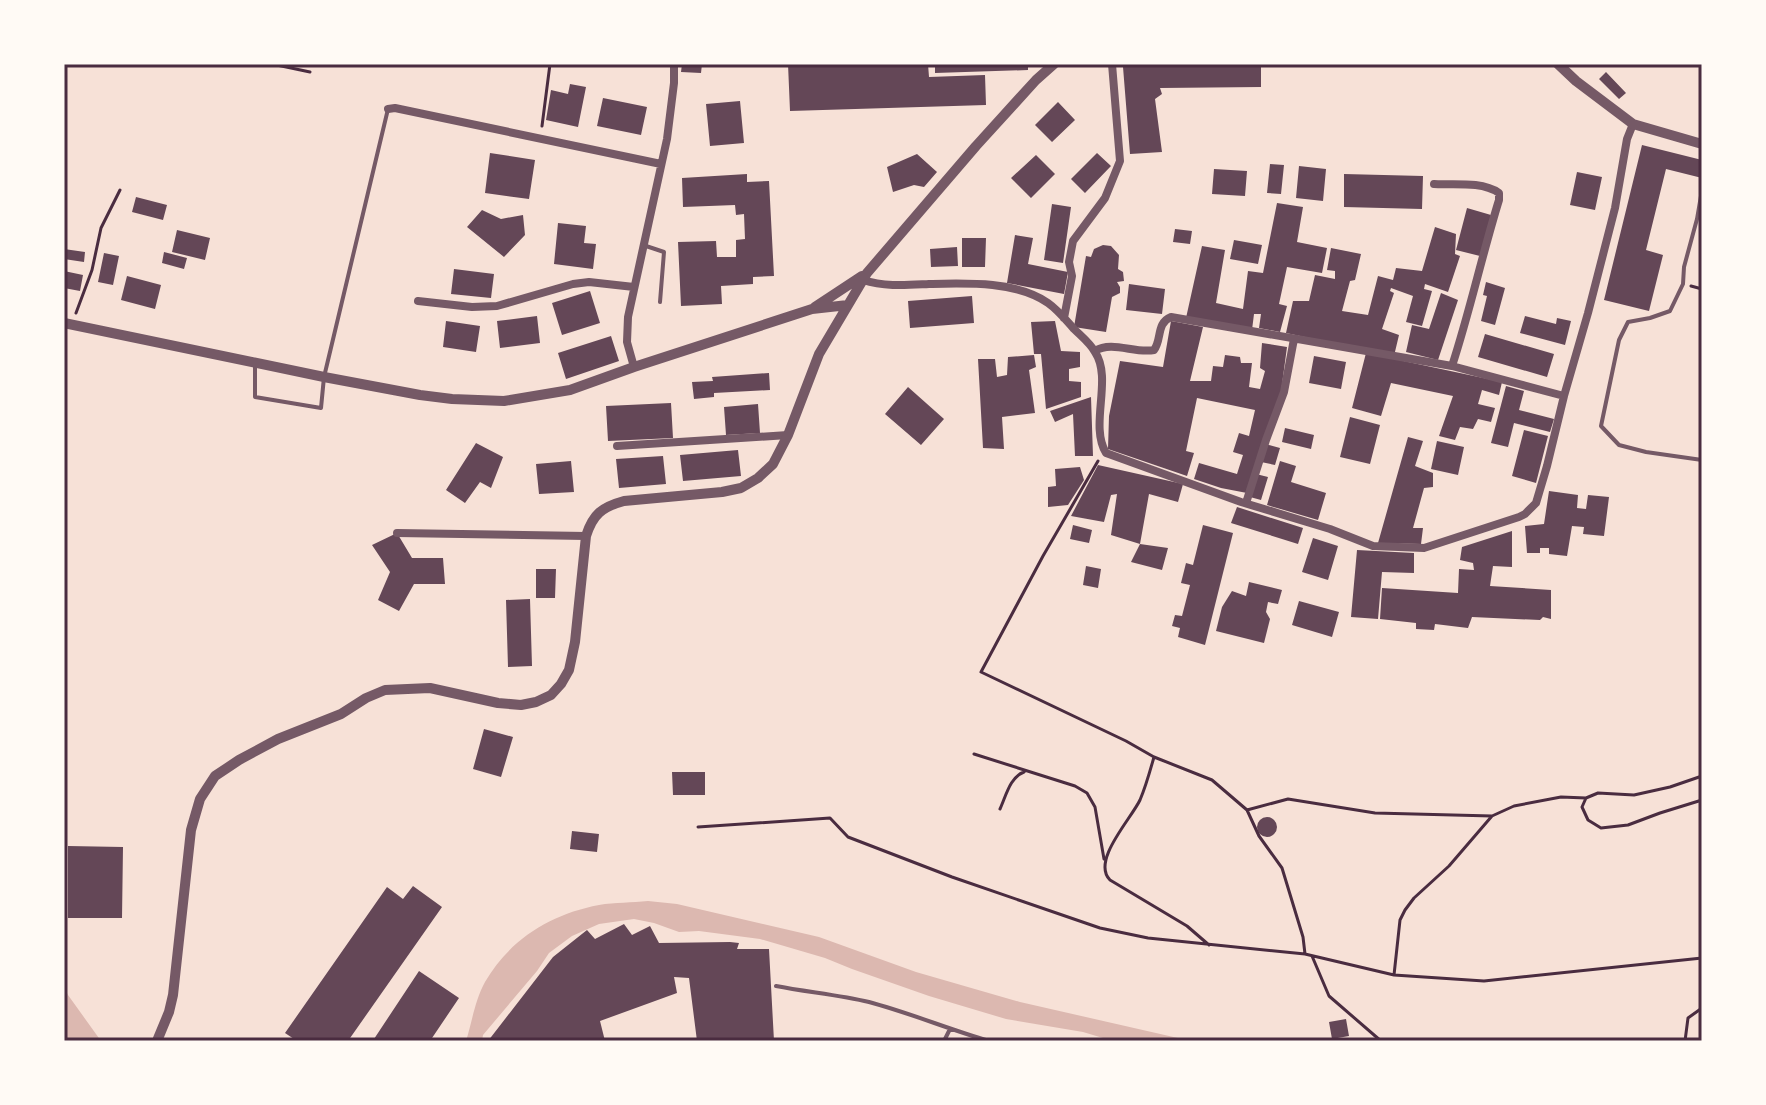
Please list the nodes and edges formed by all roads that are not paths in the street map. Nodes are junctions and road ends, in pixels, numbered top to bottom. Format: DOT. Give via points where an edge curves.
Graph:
graph roads {
  1 [pos="674,64"];
  2 [pos="1054,64"];
  3 [pos="1112,64"];
  4 [pos="1558,64"];
  5 [pos="388,109"];
  6 [pos="1633,124"];
  7 [pos="1702,144"];
  8 [pos="661,164"];
  9 [pos="1434,184"];
  10 [pos="1702,190"];
  11 [pos="643,245"];
  12 [pos="865,276"];
  13 [pos="634,287"];
  14 [pos="418,301"];
  15 [pos="660,302"];
  16 [pos="848,305"];
  17 [pos="812,309"];
  18 [pos="1064,318"];
  19 [pos="68,324"];
  20 [pos="1294,339"];
  21 [pos="1095,351"];
  22 [pos="255,362"];
  23 [pos="1452,366"];
  24 [pos="634,367"];
  25 [pos="324,377"];
  26 [pos="1564,396"];
  27 [pos="788,435"];
  28 [pos="617,446"];
  29 [pos="1702,460"];
  30 [pos="1246,503"];
  31 [pos="397,533"];
  32 [pos="586,536"];
  33 [pos="776,986"];
  34 [pos="950,1029"];
  35 [pos="157,1041"];
  36 [pos="944,1041"];
  37 [pos="989,1041"];
  1 -- 8 [label="street"];
  2 -- 12 [label="street"];
  3 -- 18 [label="street" via="1120,161 1105,198 1073,241"];
  4 -- 6 [label="street"];
  5 -- 8 [label="street"];
  5 -- 25 [label="lane"];
  6 -- 7 [label="street"];
  6 -- 26 [label="street"];
  8 -- 11 [label="street"];
  9 -- 23 [label="street" via="1482,186 1499,193"];
  10 -- 29 [label="lane" via="1683,284 1670,311 1628,322 1619,340 1601,426 1619,445"];
  11 -- 13 [label="street"];
  11 -- 15 [label="lane" via="664,252"];
  12 -- 16 [label="street"];
  12 -- 17 [label="street"];
  12 -- 18 [label="street" via="886,286 963,283 1007,288 1047,302"];
  13 -- 14 [label="street" via="573,284 497,306"];
  13 -- 24 [label="street" via="627,330"];
  16 -- 17 [label="street"];
  16 -- 27 [label="street" via="819,354"];
  17 -- 24 [label="street"];
  18 -- 21 [label="street"];
  19 -- 22 [label="street"];
  20 -- 21 [label="street" via="1171,317 1162,324 1154,350 1106,346"];
  20 -- 23 [label="street"];
  20 -- 30 [label="street" via="1284,392"];
  21 -- 30 [label="street" via="1104,450"];
  22 -- 25 [label="street"];
  22 -- 25 [label="lane" via="255,397 321,408"];
  23 -- 26 [label="street"];
  24 -- 25 [label="street" via="570,390 504,401 420,395"];
  26 -- 30 [label="street" via="1536,503 1510,520 1424,548 1388,548"];
  27 -- 28 [label="street"];
  27 -- 32 [label="street" via="773,464 749,484 608,506 590,523"];
  31 -- 32 [label="street"];
  32 -- 35 [label="street" via="569,670 551,695 521,705 430,688 385,690 278,739 215,776 200,799 191,830 173,995"];
  33 -- 34 [label="lane" via="866,1001"];
  34 -- 36 [label="lane"];
  34 -- 37 [label="lane"];
}
